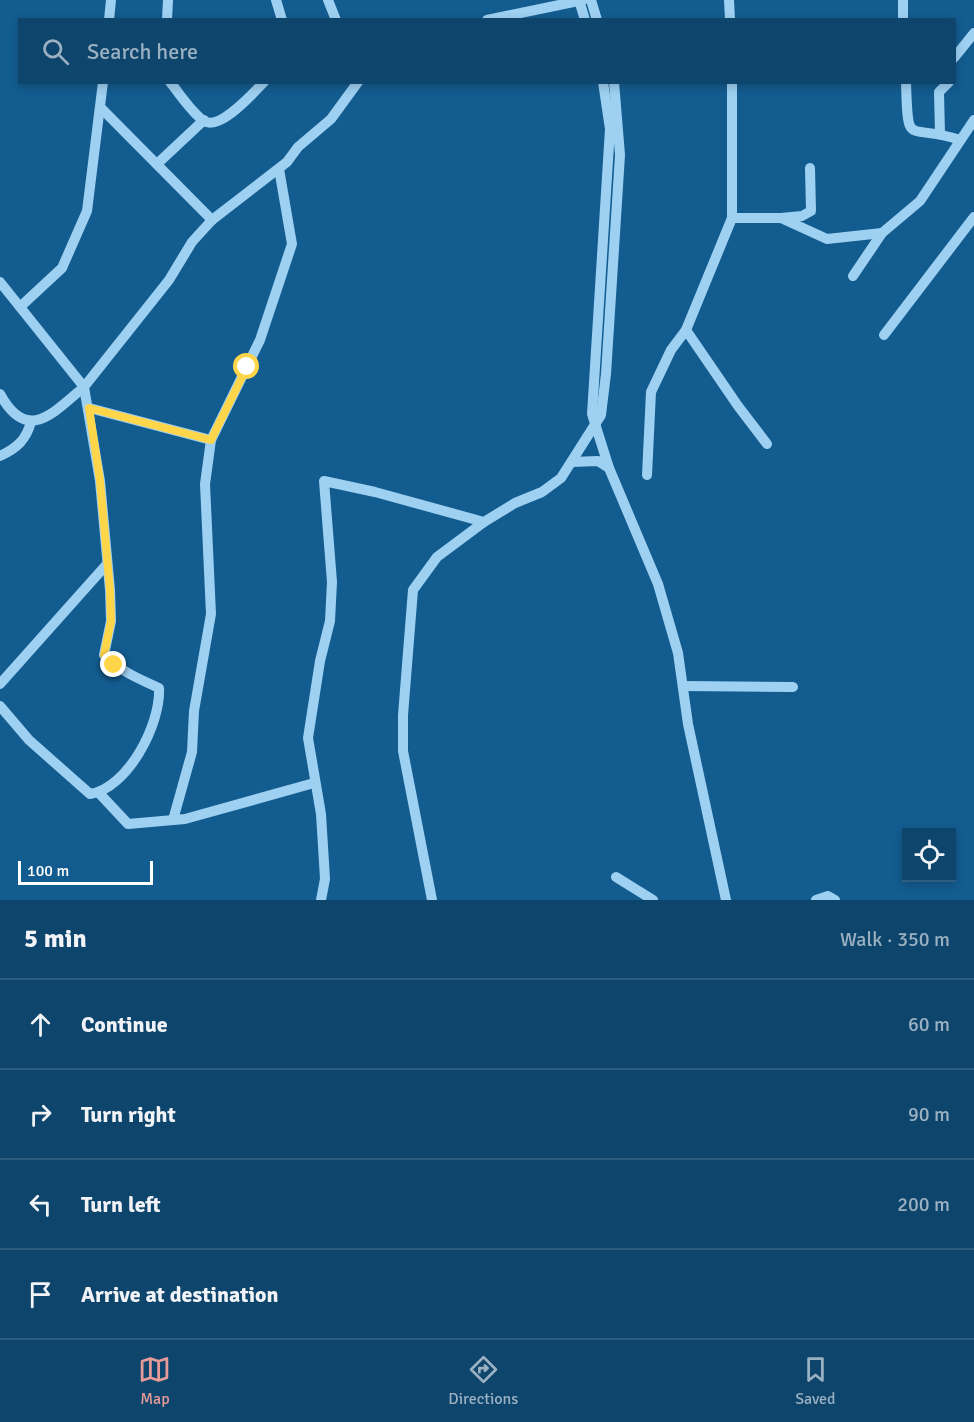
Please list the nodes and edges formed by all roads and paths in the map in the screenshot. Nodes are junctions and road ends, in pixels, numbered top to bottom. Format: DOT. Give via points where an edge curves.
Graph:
graph roads {
  1 [pos="111,0"];
  2 [pos="168,0"];
  3 [pos="276,0"];
  4 [pos="328,0"];
  5 [pos="580,0"];
  6 [pos="591,0"];
  7 [pos="729,0"];
  8 [pos="903,0"];
  9 [pos="109,18"];
  10 [pos="167,18"];
  11 [pos="281,18"];
  12 [pos="335,18"];
  13 [pos="496,18"];
  14 [pos="584,18"];
  15 [pos="596,18"];
  16 [pos="730,18"];
  17 [pos="903,18"];
  18 [pos="974,33"];
  19 [pos="956,56"];
  20 [pos="103,84"];
  21 [pos="172,84"];
  22 [pos="262,84"];
  23 [pos="357,84"];
  24 [pos="603,84"];
  25 [pos="614,84"];
  26 [pos="732,84"];
  27 [pos="906,84"];
  28 [pos="947,84"];
  29 [pos="101,108"];
  30 [pos="204,120"];
  31 [pos="974,120"];
  32 [pos="940,134"];
  33 [pos="960,140"];
  34 [pos="157,164"];
  35 [pos="810,168"];
  36 [pos="279,169"];
  37 [pos="974,217"];
  38 [pos="732,218"];
  39 [pos="781,218"];
  40 [pos="212,220"];
  41 [pos="882,233"];
  42 [pos="853,276"];
  43 [pos="0,282"];
  44 [pos="20,307"];
  45 [pos="686,330"];
  46 [pos="884,335"];
  47 [pos="84,387"];
  48 [pos="0,394"];
  49 [pos="89,408"];
  50 [pos="31,422"];
  51 [pos="596,425"];
  52 [pos="211,440"];
  53 [pos="767,444"];
  54 [pos="0,456"];
  55 [pos="572,462"];
  56 [pos="609,468"];
  57 [pos="647,475"];
  58 [pos="484,522"];
  59 [pos="107,564"];
  60 [pos="0,684"];
  61 [pos="683,686"];
  62 [pos="794,687"];
  63 [pos="0,706"];
  64 [pos="314,783"];
  65 [pos="99,793"];
  66 [pos="173,820"];
  67 [pos="616,878"];
  68 [pos="321,900"];
  69 [pos="432,900"];
  70 [pos="653,900"];
  71 [pos="726,900"];
  72 [pos="816,900"];
  73 [pos="835,900"];
  1 -- 9 [label="street"];
  2 -- 10 [label="street"];
  3 -- 11 [label="street"];
  4 -- 12 [label="street"];
  5 -- 13 [label="street"];
  5 -- 14 [label="street"];
  6 -- 15 [label="street"];
  7 -- 16 [label="street"];
  8 -- 17 [label="street"];
  18 -- 19 [label="street"];
  20 -- 29 [label="street"];
  21 -- 30 [label="street"];
  22 -- 30 [label="street" via="220,121"];
  23 -- 36 [label="street" via="331,119"];
  24 -- 51 [label="street" via="610,129 592,414"];
  25 -- 51 [label="street" via="620,155 606,374"];
  26 -- 38 [label="street"];
  27 -- 32 [label="street" via="910,130"];
  28 -- 32 [label="street" via="939,92"];
  29 -- 34 [label="street"];
  29 -- 44 [label="street" via="87,211 75,243 62,268"];
  30 -- 34 [label="street"];
  31 -- 33 [label="street"];
  32 -- 33 [label="street"];
  33 -- 41 [label="street" via="920,201"];
  34 -- 40 [label="street"];
  35 -- 39 [label="street" via="811,210 802,216"];
  36 -- 40 [label="street"];
  36 -- 52 [label="street" via="292,244 289,256 260,340"];
  37 -- 46 [label="street"];
  38 -- 39 [label="street"];
  38 -- 45 [label="street"];
  39 -- 41 [label="street" via="826,239"];
  40 -- 47 [label="street"];
  41 -- 42 [label="street"];
  43 -- 44 [label="street"];
  44 -- 47 [label="street"];
  45 -- 53 [label="street"];
  45 -- 57 [label="street" via="671,350 651,392"];
  47 -- 49 [label="street"];
  47 -- 50 [label="street" via="38,422"];
  48 -- 50 [label="street" via="8,409"];
  49 -- 52 [label="street"];
  49 -- 59 [label="street"];
  50 -- 54 [label="street" via="19,446"];
  51 -- 55 [label="street"];
  51 -- 56 [label="street"];
  52 -- 66 [label="street" via="205,484 210,614 194,711 192,752"];
  55 -- 56 [label="street" via="598,461"];
  55 -- 58 [label="street" via="561,478 542,492"];
  56 -- 61 [label="street" via="658,584"];
  58 -- 64 [label="street" via="324,481 332,582 330,621 308,738"];
  58 -- 69 [label="street" via="437,557 413,590 403,715 404,751"];
  59 -- 60 [label="street"];
  59 -- 65 [label="street" via="111,621 104,655 114,665 159,688 160,698 146,742 118,780"];
  61 -- 62 [label="street"];
  61 -- 71 [label="street"];
  63 -- 65 [label="street" via="62,772 90,794"];
  64 -- 66 [label="street"];
  64 -- 68 [label="street" via="321,814 325,879"];
  65 -- 66 [label="street" via="128,824"];
  67 -- 70 [label="street"];
  72 -- 73 [label="street" via="828,896"];
}
